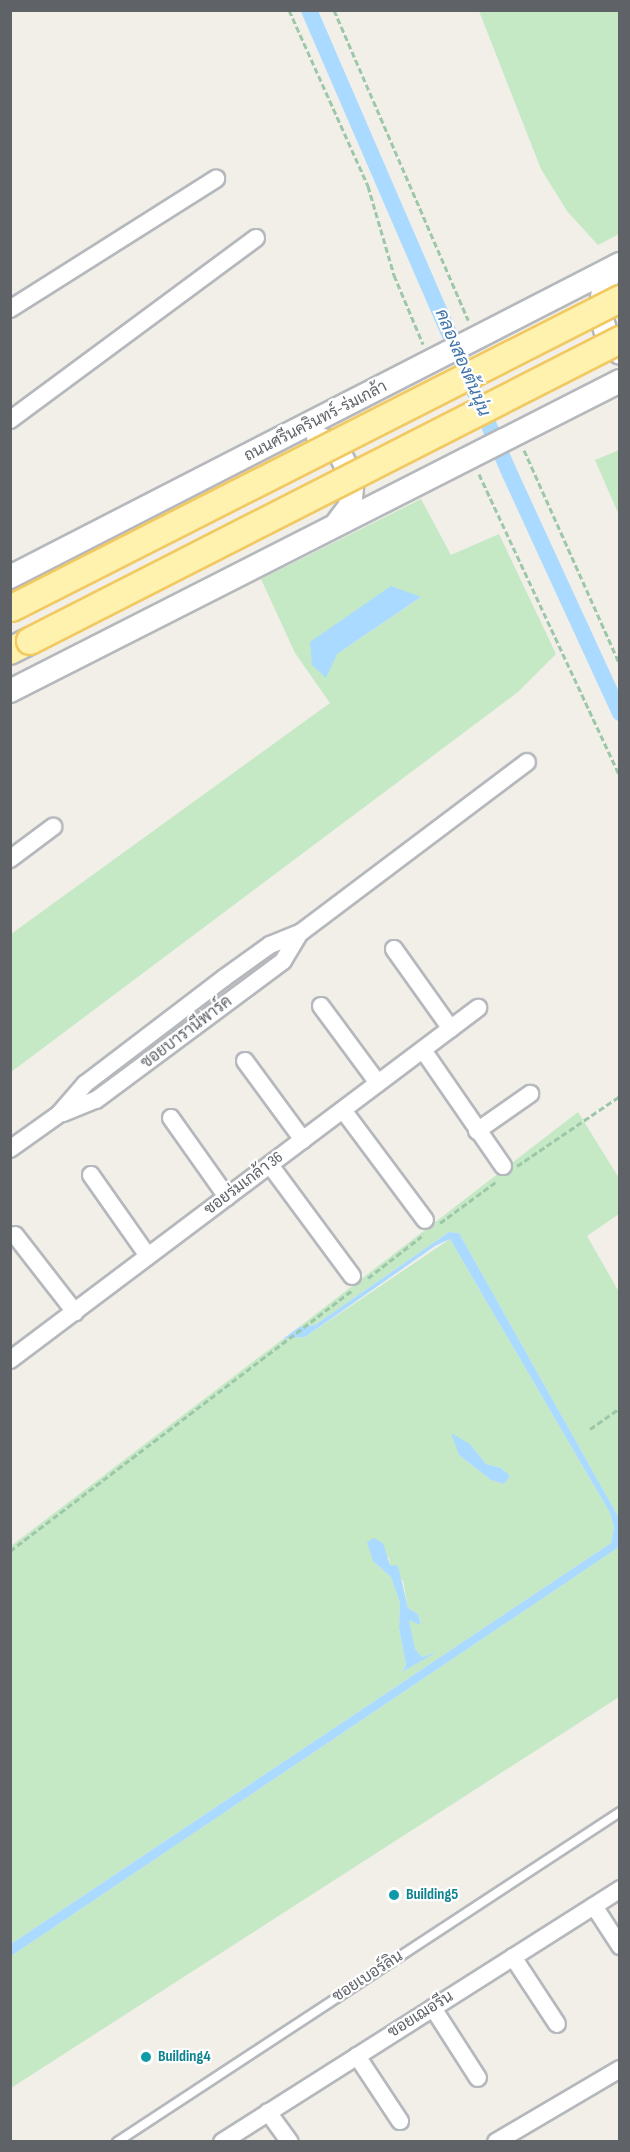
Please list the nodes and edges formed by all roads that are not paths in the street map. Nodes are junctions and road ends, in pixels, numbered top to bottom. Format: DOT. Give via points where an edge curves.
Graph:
graph roads {
  1 [pos="216,179"];
  2 [pos="256,238"];
  3 [pos="618,265"];
  4 [pos="620,299"];
  5 [pos="10,309"];
  6 [pos="620,340"];
  7 [pos="620,353"];
  8 [pos="619,381"];
  9 [pos="10,420"];
  10 [pos="287,437"];
  11 [pos="336,524"];
  12 [pos="10,578"];
  13 [pos="11,608"];
  14 [pos="20,646"];
  15 [pos="10,691"];
  16 [pos="527,762"];
  17 [pos="53,827"];
  18 [pos="10,860"];
  19 [pos="394,949"];
  20 [pos="321,1006"];
  21 [pos="478,1008"];
  22 [pos="451,1029"];
  23 [pos="423,1050"];
  24 [pos="245,1061"];
  25 [pos="378,1083"];
  26 [pos="530,1094"];
  27 [pos="343,1110"];
  28 [pos="171,1118"];
  29 [pos="477,1131"];
  30 [pos="303,1140"];
  31 [pos="10,1149"];
  32 [pos="270,1165"];
  33 [pos="506,1171"];
  34 [pos="91,1174"];
  35 [pos="227,1197"];
  36 [pos="427,1228"];
  37 [pos="15,1235"];
  38 [pos="148,1256"];
  39 [pos="359,1280"];
  40 [pos="75,1312"];
  41 [pos="10,1360"];
  42 [pos="620,1812"];
  43 [pos="620,1889"];
  44 [pos="594,1906"];
  45 [pos="620,1946"];
  46 [pos="513,1957"];
  47 [pos="433,2008"];
  48 [pos="557,2024"];
  49 [pos="357,2056"];
  50 [pos="620,2069"];
  51 [pos="478,2078"];
  52 [pos="268,2112"];
  53 [pos="399,2121"];
  54 [pos="117,2142"];
  55 [pos="222,2142"];
  56 [pos="290,2142"];
  57 [pos="496,2142"];
  1 -- 5 [label="street"];
  2 -- 9 [label="street"];
  3 -- 7 [label="main road" via="604,283 600,313 608,339"];
  3 -- 10 [label="main road, ถนนศรีนครินทร์-ร่มเกล้า"];
  4 -- 13 [label="main road, ถนนศรีนครินทร์-ร่มเกล้า, bridge"];
  6 -- 14 [label="main road, bridge"];
  8 -- 11 [label="main road"];
  10 -- 11 [label="main road" via="313,436 329,442 348,466 354,492 350,506"];
  10 -- 12 [label="main road, ถนนศรีนครินทร์-ร่มเกล้า"];
  11 -- 15 [label="main road"];
  16 -- 31 [label="street, ซอยบารานีพาร์ค" via="300,933 283,961 96,1100 58,1114"];
  17 -- 18 [label="street"];
  19 -- 22 [label="street"];
  20 -- 25 [label="street"];
  21 -- 22 [label="street, ซอยร่มเกล้า 36"];
  22 -- 23 [label="street, ซอยร่มเกล้า 36"];
  23 -- 25 [label="street, ซอยร่มเกล้า 36"];
  23 -- 29 [label="street"];
  24 -- 30 [label="street"];
  25 -- 27 [label="street, ซอยร่มเกล้า 36"];
  26 -- 29 [label="street"];
  27 -- 30 [label="street, ซอยร่มเกล้า 36"];
  27 -- 36 [label="street"];
  28 -- 35 [label="street"];
  29 -- 33 [label="street"];
  30 -- 32 [label="street, ซอยร่มเกล้า 36"];
  32 -- 35 [label="street, ซอยร่มเกล้า 36"];
  32 -- 39 [label="street"];
  34 -- 38 [label="street"];
  35 -- 38 [label="street, ซอยร่มเกล้า 36"];
  37 -- 40 [label="street"];
  38 -- 40 [label="street, ซอยร่มเกล้า 36"];
  40 -- 41 [label="street, ซอยร่มเกล้า 36"];
  42 -- 54 [label="lane, ซอยเบอร์ลิน"];
  43 -- 44 [label="street, ซอยเฌอรีน"];
  44 -- 45 [label="street"];
  44 -- 46 [label="street, ซอยเฌอรีน"];
  46 -- 47 [label="street, ซอยเฌอรีน"];
  46 -- 48 [label="street"];
  47 -- 49 [label="street, ซอยเฌอรีน"];
  47 -- 51 [label="street"];
  49 -- 52 [label="street, ซอยเฌอรีน"];
  49 -- 53 [label="street"];
  50 -- 57 [label="street"];
  52 -- 55 [label="street, ซอยเฌอรีน"];
  52 -- 56 [label="street"];
}
